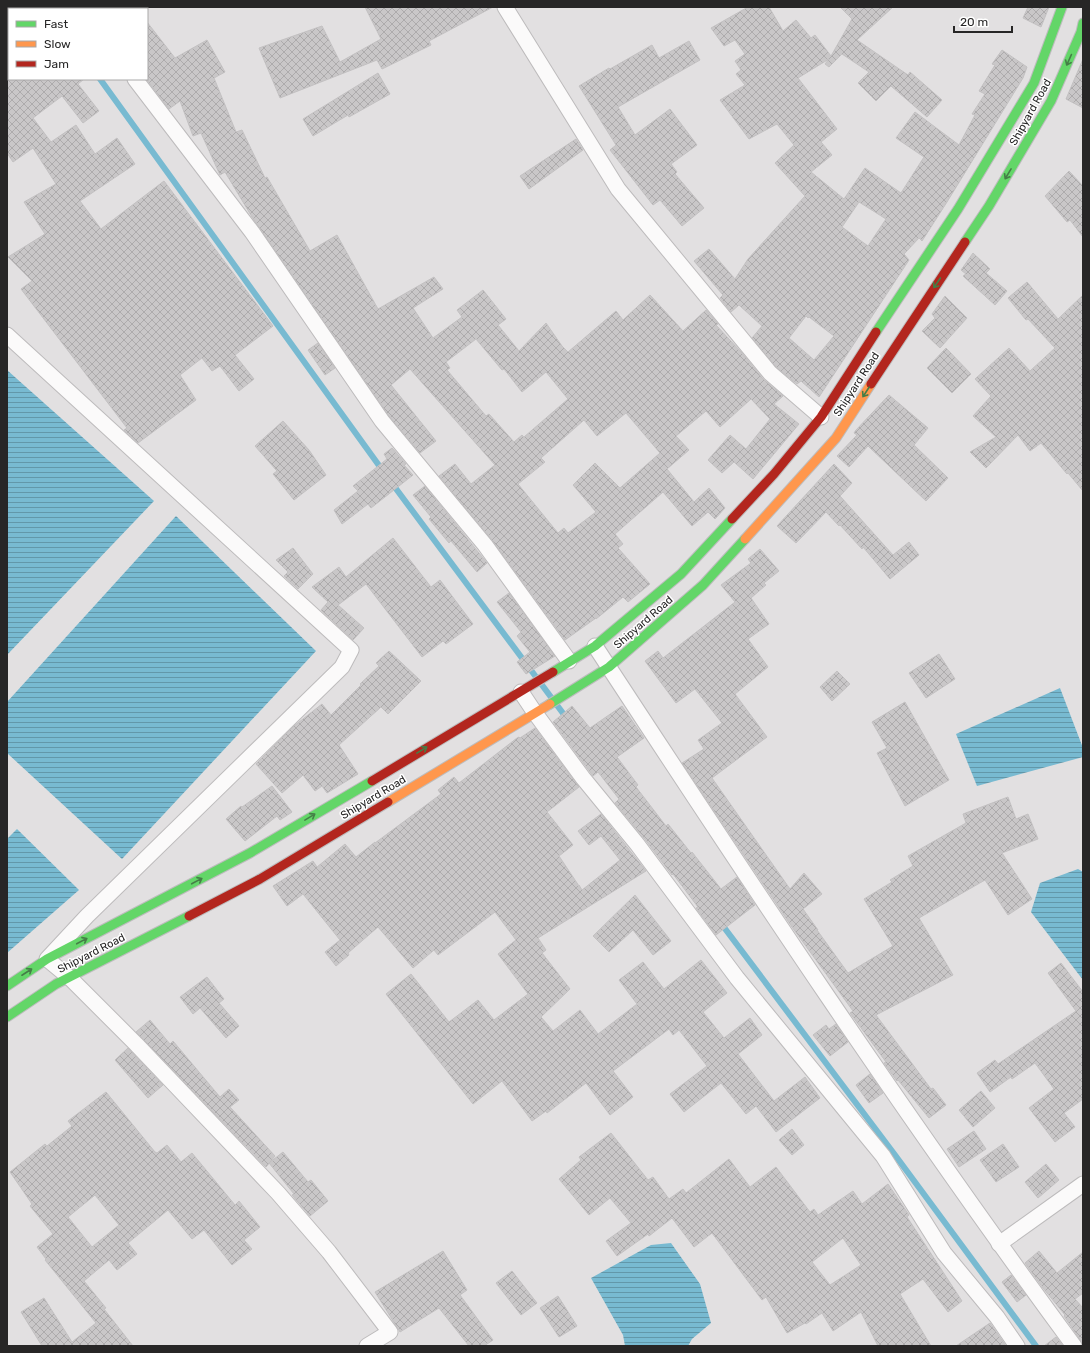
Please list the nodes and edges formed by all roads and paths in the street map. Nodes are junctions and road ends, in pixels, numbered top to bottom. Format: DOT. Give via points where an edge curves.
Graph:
graph roads {
  1 [pos="505,7"];
  2 [pos="1062,8"];
  3 [pos="1082,30"];
  4 [pos="136,80"];
  5 [pos="7,335"];
  6 [pos="821,418"];
  7 [pos="595,646"];
  8 [pos="569,662"];
  9 [pos="609,666"];
  10 [pos="521,692"];
  11 [pos="535,713"];
  12 [pos="47,959"];
  13 [pos="70,978"];
  14 [pos="7,986"];
  15 [pos="7,1017"];
  16 [pos="1083,1184"];
  17 [pos="999,1244"];
  18 [pos="367,1346"];
  19 [pos="1017,1346"];
  20 [pos="1074,1346"];
  1 -- 6 [label="street" via="618,189 770,373"];
  2 -- 3 [label="street"];
  2 -- 6 [label="main road, Shipyard Road" via="1034,83 958,209"];
  3 -- 9 [label="main road, Shipyard Road, one-way" via="1051,101 989,206 836,438 703,585"];
  4 -- 8 [label="street" via="252,232 382,421 485,545"];
  5 -- 12 [label="street" via="351,650 342,667 87,916"];
  6 -- 7 [label="main road, Shipyard Road" via="774,474 681,574"];
  7 -- 8 [label="main road, Shipyard Road"];
  7 -- 9 [label="street"];
  8 -- 10 [label="main road, Shipyard Road"];
  9 -- 11 [label="main road, Shipyard Road"];
  9 -- 17 [label="street" via="832,1004"];
  10 -- 11 [label="street"];
  12 -- 10 [label="main road, Shipyard Road, one-way" via="250,853"];
  11 -- 13 [label="main road, Shipyard Road" via="260,879"];
  11 -- 19 [label="street" via="737,978 883,1156 944,1253 997,1317"];
  12 -- 13 [label="street"];
  14 -- 12 [label="main road, Shipyard Road, one-way"];
  13 -- 15 [label="main road, Shipyard Road" via="56,984"];
  13 -- 18 [label="street" via="278,1193 328,1252 390,1332"];
  16 -- 17 [label="street"];
  17 -- 20 [label="street"];
}
